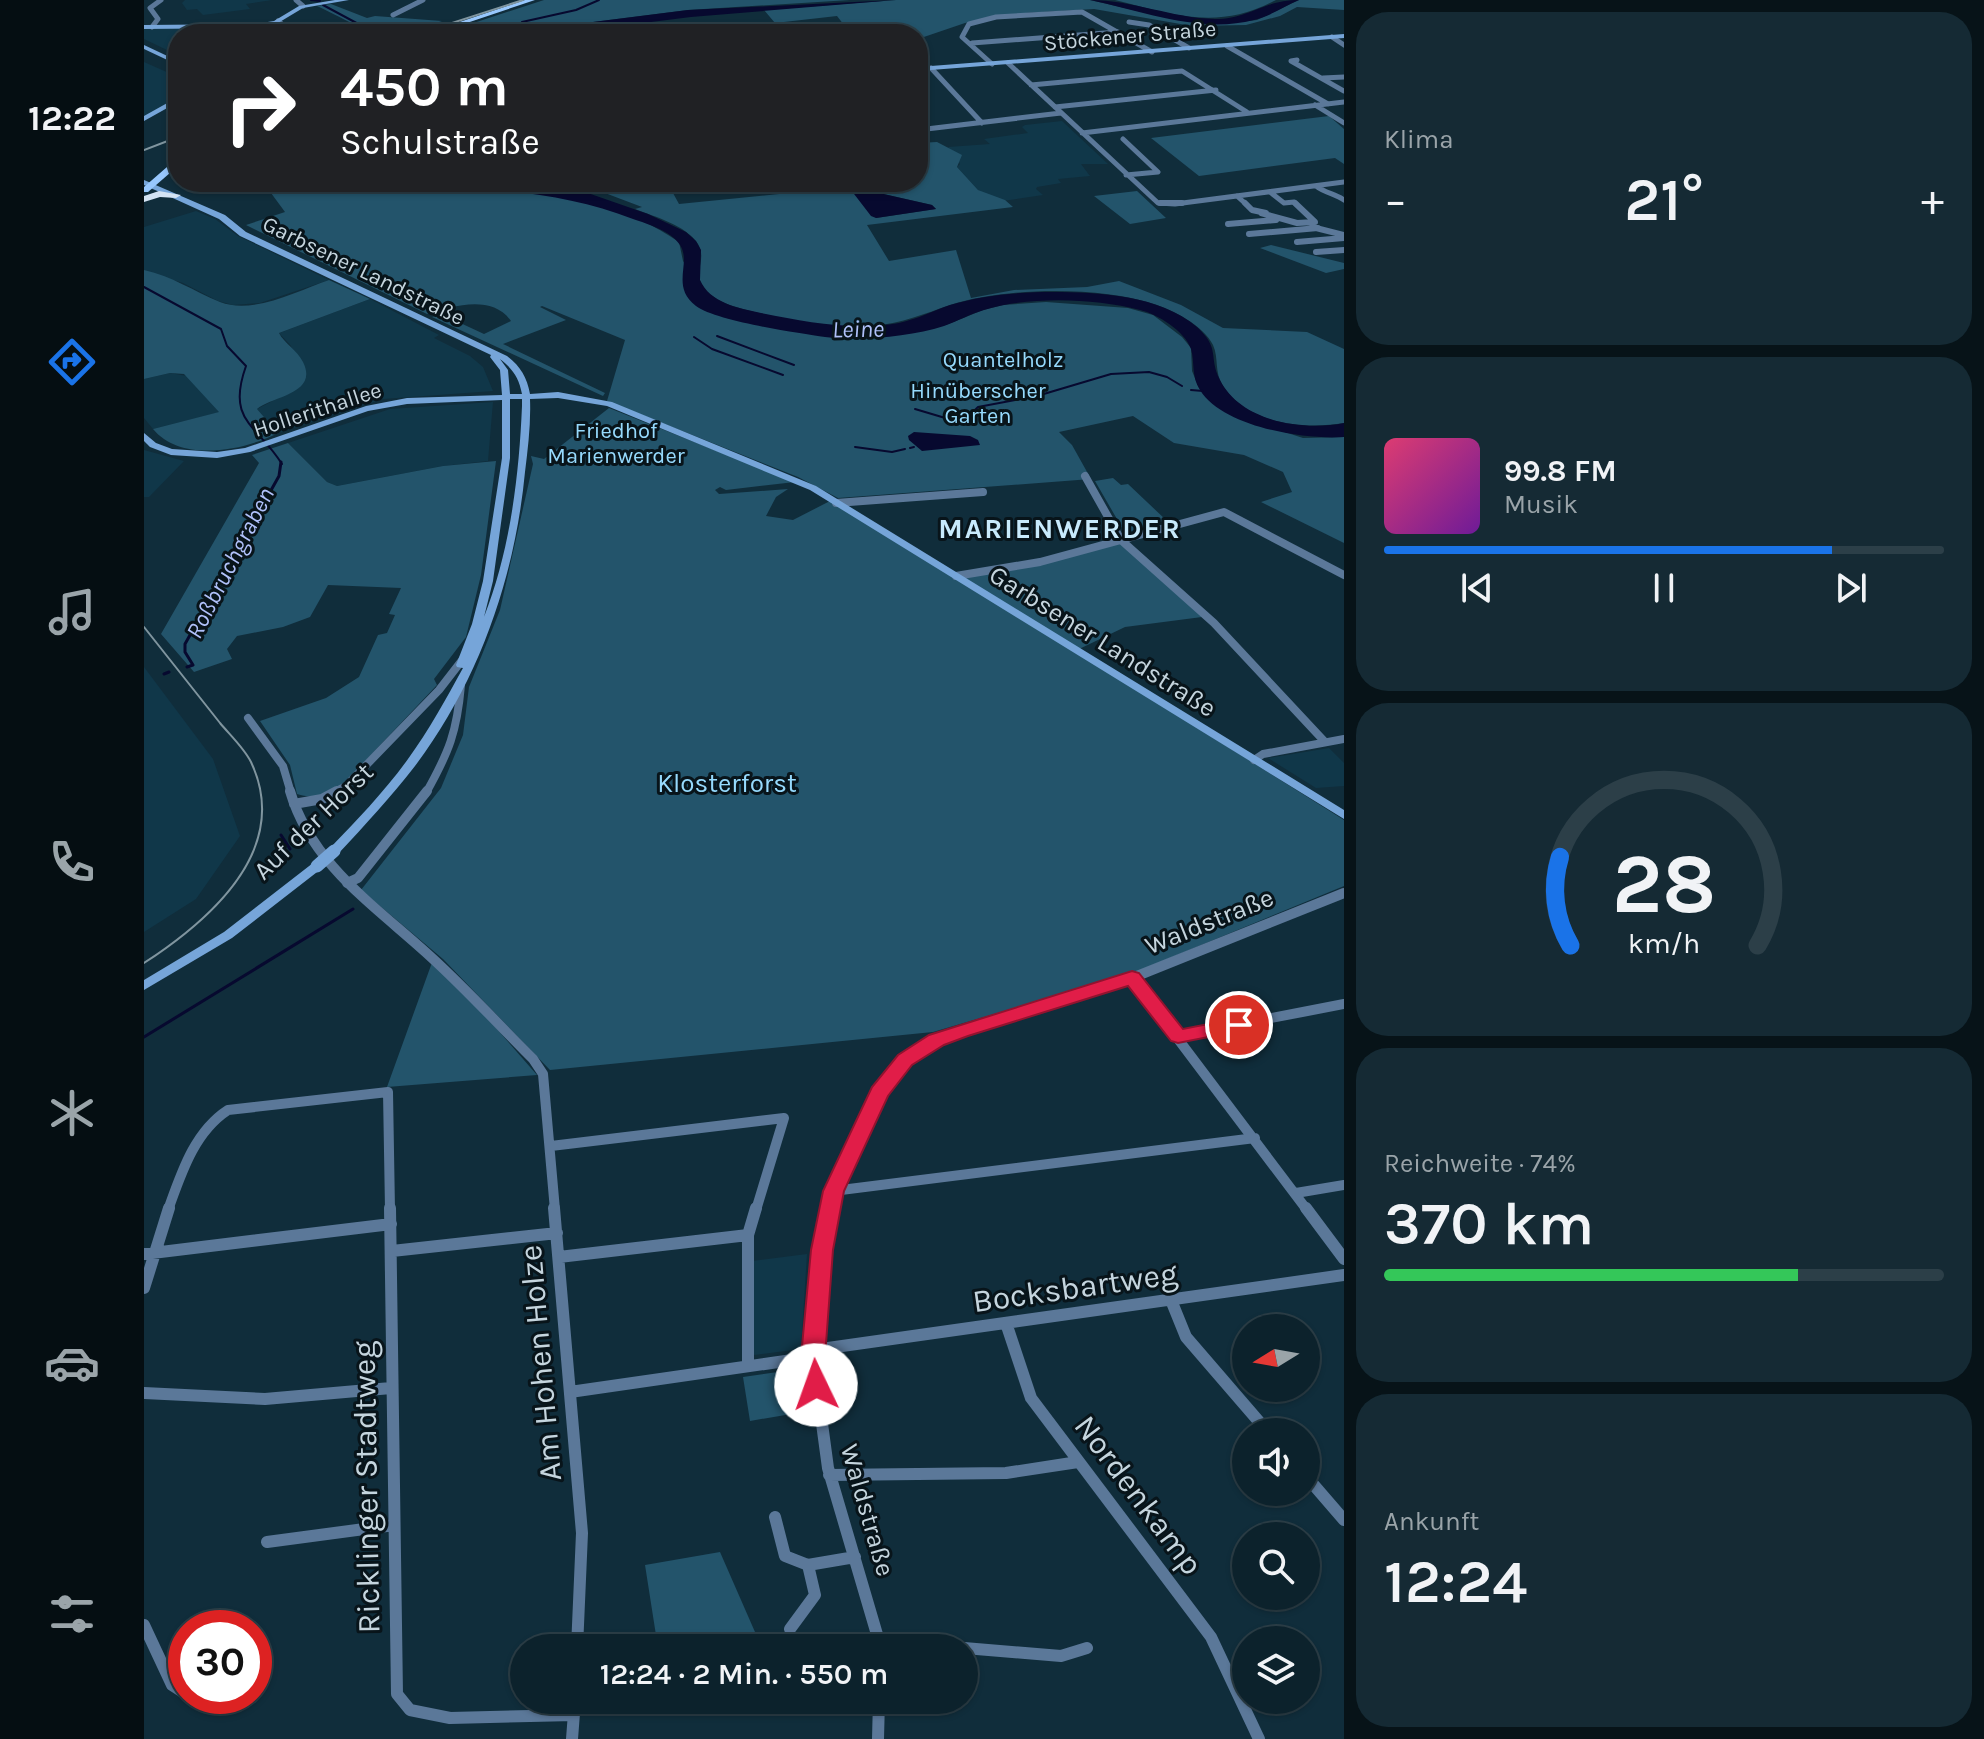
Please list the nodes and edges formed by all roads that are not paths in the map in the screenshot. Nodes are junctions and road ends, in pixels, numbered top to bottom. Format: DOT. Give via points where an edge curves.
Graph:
graph roads {
  1 [pos="161,0"];
  2 [pos="296,0"];
  3 [pos="346,0"];
  4 [pos="423,0"];
  5 [pos="532,0"];
  6 [pos="538,0"];
  7 [pos="303,6"];
  8 [pos="393,15"];
  9 [pos="278,21"];
  10 [pos="1129,22"];
  11 [pos="254,24"];
  12 [pos="282,24"];
  13 [pos="458,24"];
  14 [pos="465,24"];
  15 [pos="144,27"];
  16 [pos="152,27"];
  17 [pos="168,27"];
  18 [pos="1118,32"];
  19 [pos="1344,36"];
  20 [pos="1332,37"];
  21 [pos="972,43"];
  22 [pos="1344,45"];
  23 [pos="1227,46"];
  24 [pos="144,47"];
  25 [pos="1189,48"];
  26 [pos="1152,52"];
  27 [pos="144,55"];
  28 [pos="168,58"];
  29 [pos="1297,60"];
  30 [pos="1008,63"];
  31 [pos="992,64"];
  32 [pos="168,66"];
  33 [pos="928,68"];
  34 [pos="931,68"];
  35 [pos="1344,77"];
  36 [pos="1322,78"];
  37 [pos="1031,85"];
  38 [pos="1342,88"];
  39 [pos="1214,91"];
  40 [pos="1344,102"];
  41 [pos="1328,104"];
  42 [pos="168,105"];
  43 [pos="1315,105"];
  44 [pos="1055,107"];
  45 [pos="1257,111"];
  46 [pos="1248,112"];
  47 [pos="1061,113"];
  48 [pos="144,119"];
  49 [pos="982,123"];
  50 [pos="1344,123"];
  51 [pos="928,129"];
  52 [pos="1082,133"];
  53 [pos="1123,139"];
  54 [pos="168,171"];
  55 [pos="1126,175"];
  56 [pos="168,178"];
  57 [pos="1344,182"];
  58 [pos="1316,186"];
  59 [pos="150,188"];
  60 [pos="1270,192"];
  61 [pos="176,195"];
  62 [pos="1237,196"];
  63 [pos="144,198"];
  64 [pos="1344,200"];
  65 [pos="1153,201"];
  66 [pos="1164,212"];
  67 [pos="1282,219"];
  68 [pos="1297,223"];
  69 [pos="1228,224"];
  70 [pos="1318,228"];
  71 [pos="1249,234"];
  72 [pos="1344,236"];
  73 [pos="1297,242"];
  74 [pos="1344,250"];
  75 [pos="1316,252"];
  76 [pos="474,345"];
  77 [pos="525,395"];
  78 [pos="506,396"];
  79 [pos="144,436"];
  80 [pos="1085,476"];
  81 [pos="983,492"];
  82 [pos="836,503"];
  83 [pos="1121,540"];
  84 [pos="1344,575"];
  85 [pos="956,576"];
  86 [pos="467,653"];
  87 [pos="461,684"];
  88 [pos="248,718"];
  89 [pos="439,724"];
  90 [pos="454,735"];
  91 [pos="1344,739"];
  92 [pos="1325,742"];
  93 [pos="1254,760"];
  94 [pos="294,804"];
  95 [pos="1344,815"];
  96 [pos="331,848"];
  97 [pos="315,863"];
  98 [pos="347,883"];
  99 [pos="1344,893"];
  100 [pos="1132,978"];
  101 [pos="144,979"];
  102 [pos="144,986"];
  103 [pos="1344,1004"];
  104 [pos="1178,1036"];
  105 [pos="1255,1138"];
  106 [pos="551,1146"];
  107 [pos="1344,1185"];
  108 [pos="833,1191"];
  109 [pos="1296,1193"];
  110 [pos="391,1224"];
  111 [pos="557,1233"];
  112 [pos="748,1235"];
  113 [pos="392,1251"];
  114 [pos="150,1253"];
  115 [pos="559,1257"];
  116 [pos="1344,1259"];
  117 [pos="1344,1275"];
  118 [pos="144,1288"];
  119 [pos="1171,1300"];
  120 [pos="1006,1323"];
  121 [pos="813,1353"];
  122 [pos="748,1366"];
  123 [pos="391,1388"];
  124 [pos="570,1392"];
  125 [pos="144,1393"];
  126 [pos="1256,1418"];
  127 [pos="1078,1462"];
  128 [pos="829,1475"];
  129 [pos="1320,1492"];
  130 [pos="775,1517"];
  131 [pos="1344,1520"];
  132 [pos="394,1525"];
  133 [pos="267,1542"];
  134 [pos="855,1557"];
  135 [pos="808,1565"];
  136 [pos="144,1625"];
  137 [pos="790,1629"];
  138 [pos="578,1634"];
  139 [pos="878,1634"];
  140 [pos="1087,1648"];
  141 [pos="978,1650"];
  142 [pos="168,1676"];
  143 [pos="527,1714"];
  144 [pos="574,1714"];
  145 [pos="879,1714"];
  146 [pos="572,1739"];
  147 [pos="878,1739"];
  148 [pos="1259,1739"];
  1 -- 16 [label="street" via="150,8 158,19"];
  2 -- 7 [label="street"];
  3 -- 7 [label="street"];
  4 -- 8 [label="street"];
  5 -- 13 [label="main road"];
  6 -- 14 [label="main road"];
  7 -- 9 [label="street"];
  9 -- 11 [label="street"];
  9 -- 12 [label="street"];
  10 -- 25 [label="street" via="1149,25"];
  15 -- 16 [label="street"];
  16 -- 17 [label="street"];
  18 -- 21 [label="street"];
  18 -- 21 [label="street" via="1088,13 1014,14 973,23 961,35"];
  18 -- 26 [label="street"];
  19 -- 20 [label="street, Stöckener Straße"];
  20 -- 22 [label="street"];
  20 -- 23 [label="street, Stöckener Straße"];
  21 -- 31 [label="street"];
  23 -- 25 [label="street, Stöckener Straße"];
  23 -- 41 [label="street"];
  24 -- 28 [label="street"];
  25 -- 26 [label="street, Stöckener Straße"];
  26 -- 30 [label="street, Stöckener Straße"];
  27 -- 32 [label="street"];
  29 -- 36 [label="street" via="1291,61"];
  30 -- 31 [label="street, Stöckener Straße"];
  30 -- 37 [label="street"];
  31 -- 34 [label="street, Stöckener Straße"];
  33 -- 34 [label="street, Stöckener Straße"];
  34 -- 49 [label="street"];
  35 -- 36 [label="street"];
  36 -- 38 [label="street"];
  37 -- 39 [label="street" via="1182,71"];
  37 -- 44 [label="street"];
  39 -- 44 [label="street"];
  39 -- 45 [label="street" via="1223,90"];
  39 -- 46 [label="street"];
  40 -- 41 [label="street"];
  41 -- 43 [label="street"];
  42 -- 48 [label="street"];
  43 -- 45 [label="street"];
  43 -- 50 [label="street"];
  44 -- 47 [label="street"];
  45 -- 46 [label="street"];
  46 -- 52 [label="street"];
  47 -- 49 [label="street"];
  47 -- 52 [label="street"];
  49 -- 51 [label="street"];
  52 -- 55 [label="street"];
  53 -- 55 [label="street" via="1158,172"];
  54 -- 59 [label="main road"];
  55 -- 65 [label="street"];
  56 -- 59 [label="main road"];
  57 -- 58 [label="street"];
  58 -- 60 [label="street"];
  58 -- 64 [label="street"];
  59 -- 61 [label="street, Garbsener Landstraße"];
  59 -- 63 [label="highway"];
  60 -- 62 [label="street"];
  60 -- 68 [label="street" via="1284,203 1294,202 1315,222"];
  61 -- 63 [label="highway"];
  61 -- 76 [label="street, Garbsener Landstraße" via="222,217 243,234"];
  62 -- 65 [label="street" via="1172,204"];
  62 -- 67 [label="street" via="1252,210"];
  65 -- 66 [label="street"];
  67 -- 68 [label="street"];
  67 -- 69 [label="street"];
  68 -- 70 [label="street"];
  70 -- 71 [label="street"];
  70 -- 72 [label="street"];
  72 -- 73 [label="street"];
  74 -- 75 [label="street"];
  76 -- 77 [label="street, Garbsener Landstraße" via="517,367"];
  76 -- 78 [label="street, Garbsener Landstraße" via="499,362"];
  77 -- 78 [label="street, Garbsener Landstraße"];
  77 -- 82 [label="street, Garbsener Landstraße" via="609,404 804,483"];
  77 -- 87 [label="street, Auf der Horst" via="520,493 508,557 488,624"];
  78 -- 79 [label="street, Hollerithallee" via="386,404 220,455 161,449"];
  78 -- 86 [label="street, Auf der Horst" via="506,458 492,558"];
  80 -- 83 [label="street"];
  81 -- 82 [label="street"];
  82 -- 85 [label="street, Garbsener Landstraße"];
  83 -- 84 [label="street" via="1230,513"];
  83 -- 85 [label="street" via="1040,562"];
  83 -- 92 [label="street" via="1214,623"];
  85 -- 93 [label="street, Garbsener Landstraße"];
  86 -- 94 [label="street, Auf der Horst" via="439,690 346,786 322,799"];
  86 -- 96 [label="street, Auf der Horst" via="409,757"];
  87 -- 89 [label="street, Auf der Horst"];
  87 -- 90 [label="street, Auf der Horst"];
  88 -- 94 [label="street" via="283,766"];
  89 -- 90 [label="street" via="452,725"];
  89 -- 96 [label="street, Auf der Horst" via="404,776"];
  90 -- 98 [label="street, Auf der Horst" via="423,798 358,878"];
  91 -- 92 [label="street"];
  92 -- 93 [label="street"];
  93 -- 95 [label="street, Garbsener Landstraße"];
  94 -- 98 [label="street" via="316,848"];
  96 -- 97 [label="street, Auf der Horst, bridge"];
  97 -- 101 [label="street, Auf der Horst"];
  97 -- 102 [label="street, Auf der Horst" via="228,935"];
  98 -- 106 [label="street, Am Hohen Holze" via="533,1059 543,1074"];
  99 -- 100 [label="street, Waldstraße"];
  100 -- 104 [label="street"];
  100 -- 108 [label="street, Waldstraße" via="961,1031 916,1051 879,1092"];
  103 -- 104 [label="street"];
  104 -- 105 [label="street"];
  105 -- 108 [label="street"];
  105 -- 109 [label="street"];
  106 -- 111 [label="street, Am Hohen Holze"];
  106 -- 112 [label="street" via="784,1118"];
  107 -- 109 [label="street"];
  108 -- 121 [label="street, Waldstraße"];
  109 -- 116 [label="street"];
  110 -- 113 [label="street, Ricklinger Stadtweg"];
  110 -- 114 [label="street"];
  110 -- 114 [label="street, Ricklinger Stadtweg" via="388,1092 228,1110 215,1115 181,1171"];
  111 -- 113 [label="street"];
  111 -- 115 [label="street, Am Hohen Holze"];
  112 -- 115 [label="street"];
  112 -- 122 [label="street"];
  113 -- 123 [label="street, Ricklinger Stadtweg"];
  114 -- 118 [label="street"];
  115 -- 124 [label="street, Am Hohen Holze"];
  117 -- 119 [label="street, Bocksbartweg"];
  119 -- 120 [label="street, Bocksbartweg"];
  119 -- 126 [label="street" via="1186,1337"];
  120 -- 121 [label="street, Bocksbartweg"];
  120 -- 127 [label="street, Nordenkamp" via="1031,1398"];
  121 -- 122 [label="street, Bocksbartweg"];
  121 -- 128 [label="street, Waldstraße"];
  122 -- 124 [label="street, Bocksbartweg"];
  123 -- 125 [label="street" via="265,1399"];
  123 -- 132 [label="street, Ricklinger Stadtweg"];
  124 -- 138 [label="street, Am Hohen Holze" via="582,1533"];
  127 -- 128 [label="street" via="1006,1473"];
  127 -- 148 [label="street, Nordenkamp" via="1211,1637"];
  128 -- 134 [label="street, Waldstraße"];
  129 -- 131 [label="street"];
  130 -- 135 [label="street" via="785,1556"];
  132 -- 133 [label="street"];
  132 -- 143 [label="street, Ricklinger Stadtweg" via="401,1703 426,1714 487,1720"];
  134 -- 135 [label="street"];
  134 -- 139 [label="street, Waldstraße"];
  135 -- 137 [label="street" via="815,1595"];
  136 -- 142 [label="street"];
  140 -- 141 [label="street" via="1061,1656"];
  144 -- 146 [label="street"];
  145 -- 147 [label="street"];
}
